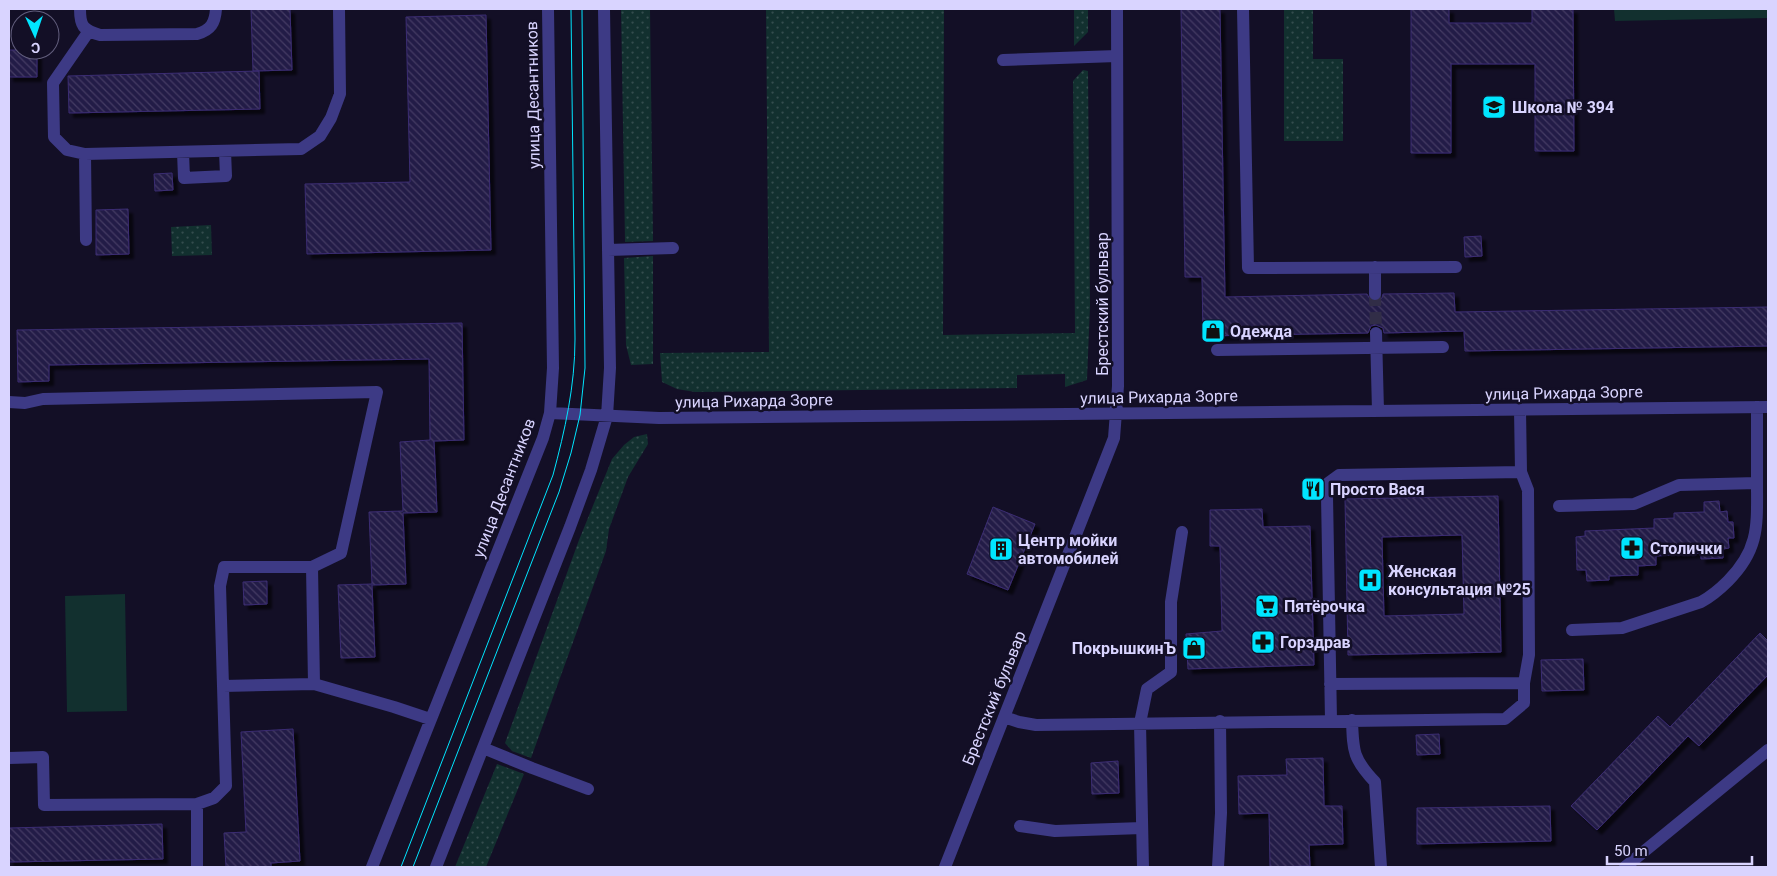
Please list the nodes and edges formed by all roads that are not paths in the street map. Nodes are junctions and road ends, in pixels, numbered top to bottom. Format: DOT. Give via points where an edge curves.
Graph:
graph roads {
  1 [pos="80,9"];
  2 [pos="216,9"];
  3 [pos="339,9"];
  4 [pos="548,9"];
  5 [pos="604,9"];
  6 [pos="1117,9"];
  7 [pos="1243,9"];
  8 [pos="89,31"];
  9 [pos="1117,56"];
  10 [pos="1003,60"];
  11 [pos="225,151"];
  12 [pos="183,152"];
  13 [pos="85,154"];
  14 [pos="86,240"];
  15 [pos="673,248"];
  16 [pos="608,250"];
  17 [pos="1456,267"];
  18 [pos="1374,268"];
  19 [pos="1375,294"];
  20 [pos="1376,333"];
  21 [pos="1443,347"];
  22 [pos="1376,348"];
  23 [pos="1217,350"];
  24 [pos="9,402"];
  25 [pos="1763,407"];
  26 [pos="1520,410"];
  27 [pos="1378,411"];
  28 [pos="550,413"];
  29 [pos="1116,414"];
  30 [pos="607,416"];
  31 [pos="1521,472"];
  32 [pos="1757,483"];
  33 [pos="1558,506"];
  34 [pos="1182,532"];
  35 [pos="312,567"];
  36 [pos="1572,630"];
  37 [pos="1524,683"];
  38 [pos="314,684"];
  39 [pos="1330,684"];
  40 [pos="223,686"];
  41 [pos="1004,717"];
  42 [pos="430,719"];
  43 [pos="1331,720"];
  44 [pos="1352,720"];
  45 [pos="1220,721"];
  46 [pos="1140,723"];
  47 [pos="483,748"];
  48 [pos="1768,750"];
  49 [pos="9,758"];
  50 [pos="588,789"];
  51 [pos="197,804"];
  52 [pos="1020,826"];
  53 [pos="1142,828"];
  54 [pos="197,867"];
  55 [pos="372,867"];
  56 [pos="436,867"];
  57 [pos="946,867"];
  58 [pos="1143,867"];
  59 [pos="1218,867"];
  60 [pos="1381,867"];
  61 [pos="1625,867"];
  1 -- 8 [label="street" via="80,22"];
  2 -- 8 [label="street" via="215,21 208,31 197,34 100,35"];
  3 -- 11 [label="street" via="340,94 320,136 301,149"];
  4 -- 28 [label="street, улица Десантников" via="553,368"];
  5 -- 16 [label="street"];
  6 -- 9 [label="street, Брестский бульвар"];
  7 -- 18 [label="street" via="1248,268"];
  8 -- 13 [label="street" via="53,83 54,137 67,150"];
  9 -- 10 [label="street"];
  9 -- 29 [label="street, Брестский бульвар"];
  11 -- 12 [label="street"];
  11 -- 12 [label="street" via="226,176 184,178"];
  12 -- 13 [label="street"];
  13 -- 14 [label="street"];
  15 -- 16 [label="street"];
  16 -- 30 [label="street" via="610,368"];
  17 -- 18 [label="street"];
  18 -- 19 [label="street"];
  20 -- 22 [label="street"];
  21 -- 22 [label="street"];
  22 -- 23 [label="street"];
  22 -- 27 [label="street"];
  24 -- 35 [label="street" via="377,392 342,553"];
  25 -- 26 [label="street, улица Рихарда Зорге"];
  25 -- 32 [label="street"];
  26 -- 27 [label="street, улица Рихарда Зорге"];
  26 -- 31 [label="street"];
  27 -- 29 [label="street, улица Рихарда Зорге"];
  28 -- 30 [label="street, улица Рихарда Зорге"];
  28 -- 42 [label="street, улица Десантников" via="543,438"];
  29 -- 30 [label="street, улица Рихарда Зорге"];
  29 -- 41 [label="street, Брестский бульвар" via="1114,438"];
  30 -- 47 [label="street" via="576,511"];
  31 -- 37 [label="street" via="1528,490 1529,655"];
  31 -- 39 [label="street" via="1338,475 1328,483"];
  32 -- 33 [label="street" via="1679,485 1634,504"];
  32 -- 36 [label="street" via="1757,526 1752,546 1741,568 1711,597 1622,628"];
  34 -- 46 [label="street" via="1171,602 1171,672 1147,689"];
  35 -- 38 [label="street"];
  35 -- 40 [label="street" via="224,566 220,586"];
  37 -- 39 [label="street"];
  37 -- 44 [label="street" via="1524,703 1505,719"];
  38 -- 40 [label="street"];
  38 -- 42 [label="street"];
  39 -- 43 [label="street"];
  40 -- 51 [label="street" via="226,786 214,798"];
  41 -- 46 [label="street" via="1036,725"];
  41 -- 57 [label="street, Брестский бульвар"];
  42 -- 55 [label="street, улица Десантников"];
  43 -- 44 [label="street"];
  43 -- 45 [label="street"];
  44 -- 60 [label="street" via="1353,748 1362,768 1375,782"];
  45 -- 46 [label="street"];
  45 -- 59 [label="street"];
  46 -- 53 [label="street"];
  47 -- 50 [label="street"];
  47 -- 56 [label="street"];
  48 -- 61 [label="street"];
  49 -- 51 [label="street" via="43,757 44,805"];
  51 -- 54 [label="street"];
  52 -- 53 [label="street" via="1055,831"];
  53 -- 58 [label="street"];
}
